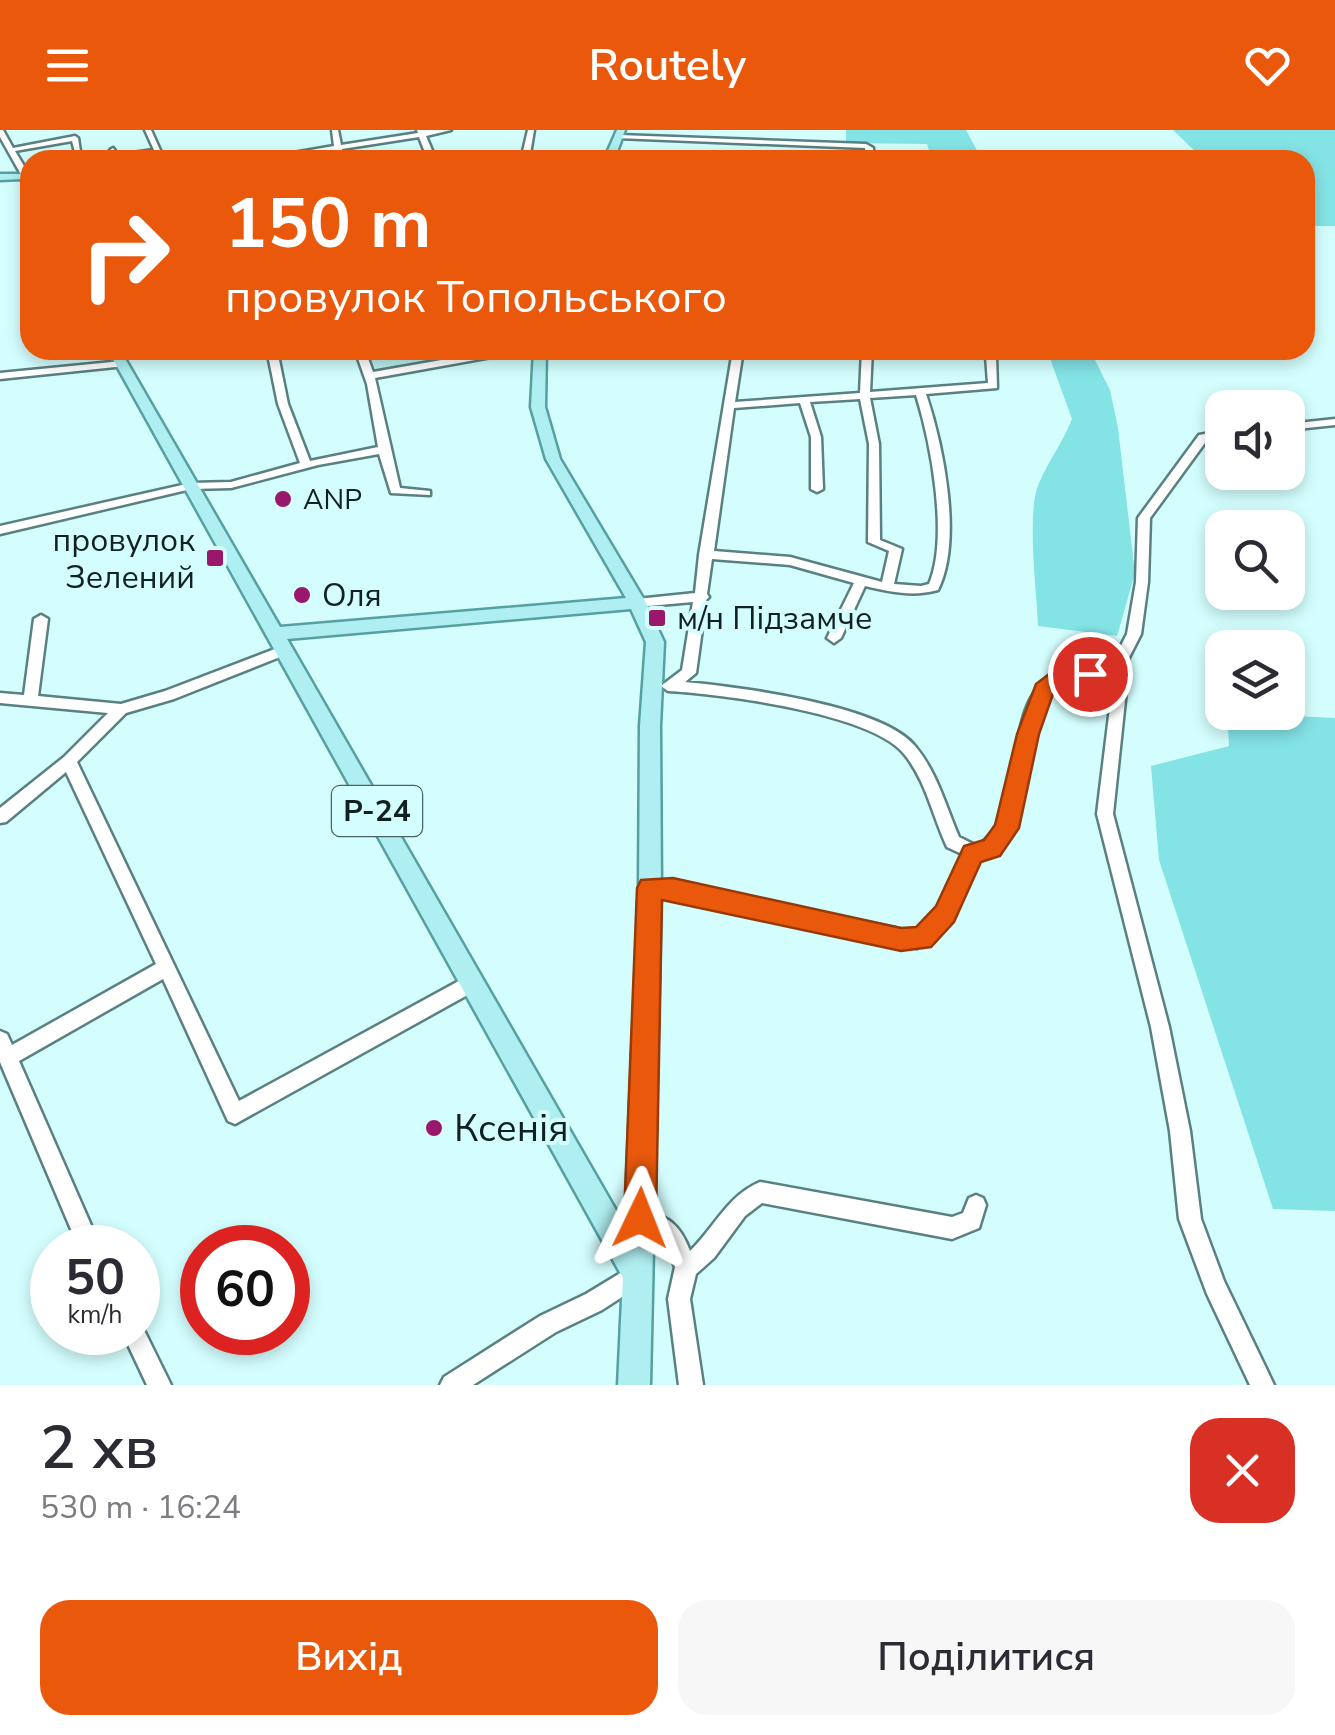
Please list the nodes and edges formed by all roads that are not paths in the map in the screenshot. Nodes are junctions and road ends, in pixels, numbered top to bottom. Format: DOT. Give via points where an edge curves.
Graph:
graph roads {
  1 [pos="335,130"];
  2 [pos="448,130"];
  3 [pos="0,132"];
  4 [pos="421,132"];
  5 [pos="620,134"];
  6 [pos="773,143"];
  7 [pos="339,146"];
  8 [pos="11,150"];
  9 [pos="77,150"];
  10 [pos="316,150"];
  11 [pos="339,150"];
  12 [pos="770,150"];
  13 [pos="870,150"];
  14 [pos="20,165"];
  15 [pos="100,360"];
  16 [pos="120,360"];
  17 [pos="274,360"];
  18 [pos="365,360"];
  19 [pos="457,360"];
  20 [pos="540,360"];
  21 [pos="737,360"];
  22 [pos="867,360"];
  23 [pos="991,360"];
  24 [pos="372,375"];
  25 [pos="5,376"];
  26 [pos="0,386"];
  27 [pos="920,392"];
  28 [pos="865,396"];
  29 [pos="804,400"];
  30 [pos="730,405"];
  31 [pos="1335,422"];
  32 [pos="1305,425"];
  33 [pos="1205,437"];
  34 [pos="381,450"];
  35 [pos="306,464"];
  36 [pos="191,486"];
  37 [pos="816,490"];
  38 [pos="426,492"];
  39 [pos="0,530"];
  40 [pos="705,554"];
  41 [pos="861,580"];
  42 [pos="887,586"];
  43 [pos="703,598"];
  44 [pos="637,603"];
  45 [pos="41,619"];
  46 [pos="834,638"];
  47 [pos="280,642"];
  48 [pos="1112,677"];
  49 [pos="662,686"];
  50 [pos="0,698"];
  51 [pos="31,700"];
  52 [pos="121,708"];
  53 [pos="68,761"];
  54 [pos="0,816"];
  55 [pos="972,854"];
  56 [pos="650,888"];
  57 [pos="166,968"];
  58 [pos="474,982"];
  59 [pos="4,1048"];
  60 [pos="976,1205"];
  61 [pos="640,1218"];
  62 [pos="80,1225"];
  63 [pos="686,1266"];
  64 [pos="637,1274"];
  65 [pos="145,1355"];
  66 [pos="633,1378"];
  67 [pos="160,1385"];
  68 [pos="452,1385"];
  69 [pos="690,1385"];
  70 [pos="1261,1385"];
  1 -- 7 [label="street"];
  2 -- 4 [label="street"];
  3 -- 8 [label="street"];
  4 -- 7 [label="street"];
  5 -- 6 [label="street"];
  6 -- 12 [label="street"];
  6 -- 13 [label="street"];
  7 -- 10 [label="street"];
  7 -- 11 [label="street"];
  8 -- 9 [label="street" via="76,138"];
  8 -- 14 [label="street"];
  15 -- 25 [label="street"];
  16 -- 36 [label="main road, Р-24"];
  17 -- 35 [label="street"];
  18 -- 24 [label="street"];
  19 -- 24 [label="street"];
  20 -- 44 [label="main road" via="538,407 553,459"];
  21 -- 30 [label="street"];
  22 -- 28 [label="street"];
  23 -- 27 [label="street" via="994,386"];
  24 -- 34 [label="street"];
  25 -- 26 [label="street"];
  27 -- 28 [label="street"];
  27 -- 42 [label="street" via="933,439 943,565 928,590"];
  28 -- 29 [label="street"];
  28 -- 42 [label="street" via="874,444 874,542 896,548"];
  29 -- 30 [label="street"];
  29 -- 37 [label="street" via="816,436"];
  30 -- 40 [label="street"];
  31 -- 32 [label="street"];
  33 -- 48 [label="street" via="1144,518 1134,634"];
  34 -- 35 [label="street"];
  34 -- 38 [label="street" via="397,492"];
  35 -- 36 [label="street" via="232,486"];
  36 -- 39 [label="street"];
  36 -- 47 [label="main road, Р-24"];
  40 -- 41 [label="street" via="793,562"];
  40 -- 43 [label="street"];
  41 -- 42 [label="street"];
  41 -- 46 [label="street"];
  43 -- 44 [label="street"];
  43 -- 49 [label="street" via="689,672"];
  44 -- 47 [label="main road"];
  44 -- 49 [label="main road" via="656,642"];
  45 -- 51 [label="street"];
  47 -- 52 [label="street" via="168,695"];
  47 -- 58 [label="main road, Р-24"];
  48 -- 55 [label="street" via="1070,675 1044,690 1006,828 992,849"];
  48 -- 70 [label="street" via="1119,691 1106,814 1160,1027 1190,1220"];
  49 -- 55 [label="street" via="781,702 890,732 922,771 953,842"];
  49 -- 56 [label="main road" via="650,726"];
  50 -- 51 [label="street"];
  51 -- 52 [label="street"];
  52 -- 53 [label="street"];
  53 -- 54 [label="street"];
  53 -- 57 [label="street"];
  55 -- 56 [label="street" via="940,921 918,940"];
  56 -- 61 [label="main road"];
  57 -- 58 [label="street" via="235,1114"];
  57 -- 59 [label="street"];
  58 -- 64 [label="main road, Р-24"];
  59 -- 62 [label="street"];
  60 -- 63 [label="street" via="972,1222 952,1228 760,1192 738,1206 709,1250"];
  61 -- 63 [label="street" via="666,1229"];
  61 -- 64 [label="main road"];
  63 -- 69 [label="street" via="679,1299"];
  64 -- 66 [label="main road"];
  64 -- 68 [label="street"];
  65 -- 67 [label="street"];
}
